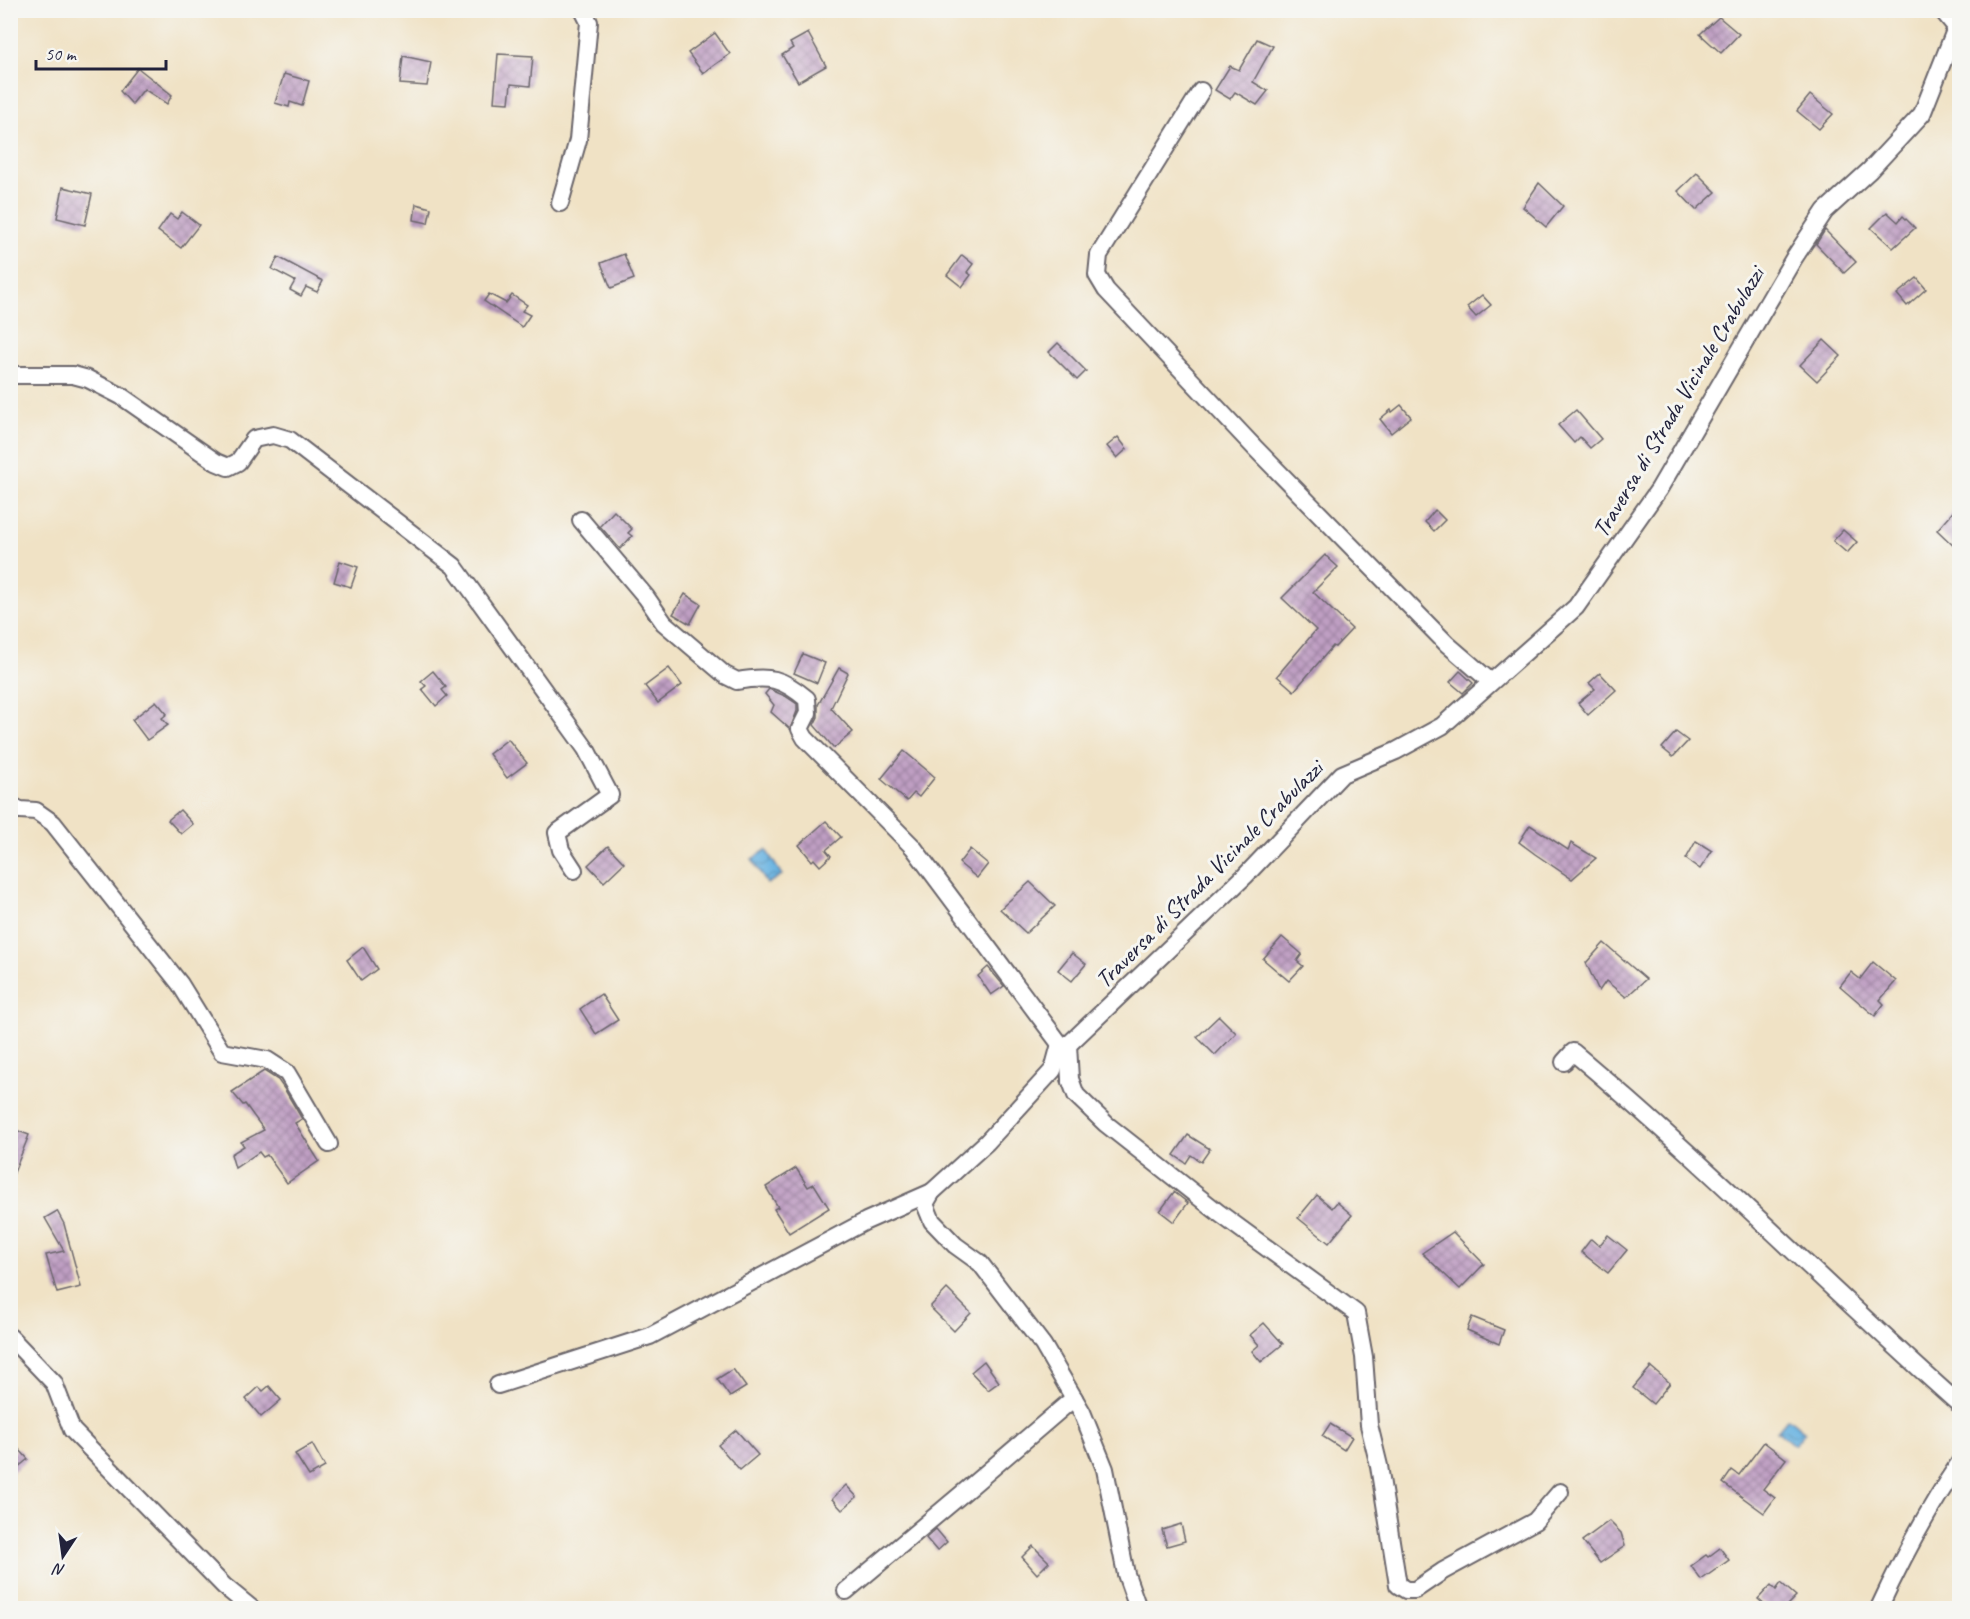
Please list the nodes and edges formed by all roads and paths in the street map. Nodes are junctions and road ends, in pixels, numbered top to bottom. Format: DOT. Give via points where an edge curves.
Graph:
graph roads {
  1 [pos="584,10"];
  2 [pos="1942,10"];
  3 [pos="1958,30"];
  4 [pos="1201,92"];
  5 [pos="560,203"];
  6 [pos="10,375"];
  7 [pos="581,520"];
  8 [pos="1491,682"];
  9 [pos="10,805"];
  10 [pos="574,870"];
  11 [pos="1064,1045"];
  12 [pos="1564,1062"];
  13 [pos="329,1143"];
  14 [pos="932,1192"];
  15 [pos="10,1337"];
  16 [pos="498,1385"];
  17 [pos="1074,1398"];
  18 [pos="1959,1405"];
  19 [pos="1959,1462"];
  20 [pos="1560,1492"];
  21 [pos="846,1591"];
  22 [pos="251,1608"];
  23 [pos="1138,1608"];
  24 [pos="1879,1608"];
  1 -- 5 [label="street" via="589,22 578,140"];
  2 -- 3 [label="street"];
  3 -- 8 [label="street, Traversa di Strada Vicinale Crabulazzi" via="1922,114 1825,211 1659,489 1576,607"];
  4 -- 8 [label="street" via="1099,255 1097,275 1106,290 1263,456 1447,644"];
  6 -- 10 [label="street" via="73,375 88,379 121,396 228,467 238,462 254,439 273,435 290,440 454,566 586,749 610,795 557,833 561,850"];
  7 -- 11 [label="street" via="664,623 725,675 737,681 758,677 783,681 807,699 808,713 800,729 805,738 913,847"];
  8 -- 11 [label="street, Traversa di Strada Vicinale Crabulazzi" via="1442,726 1342,774 1245,876"];
  9 -- 13 [label="street" via="36,811 53,823 180,984 222,1052 267,1060 287,1073"];
  11 -- 14 [label="street" via="1053,1070 987,1142"];
  11 -- 20 [label="street" via="1076,1095 1106,1124 1219,1213 1356,1312 1369,1425 1398,1585 1415,1590 1535,1521"];
  12 -- 18 [label="street" via="1573,1052 1615,1086"];
  14 -- 16 [label="street" via="866,1221 651,1336"];
  14 -- 17 [label="street" via="925,1204 932,1221 980,1263 1043,1345"];
  15 -- 22 [label="street" via="54,1383 72,1430 224,1586"];
  17 -- 21 [label="street"];
  17 -- 23 [label="street" via="1105,1469 1126,1574"];
  19 -- 24 [label="street" via="1899,1565"];
}
